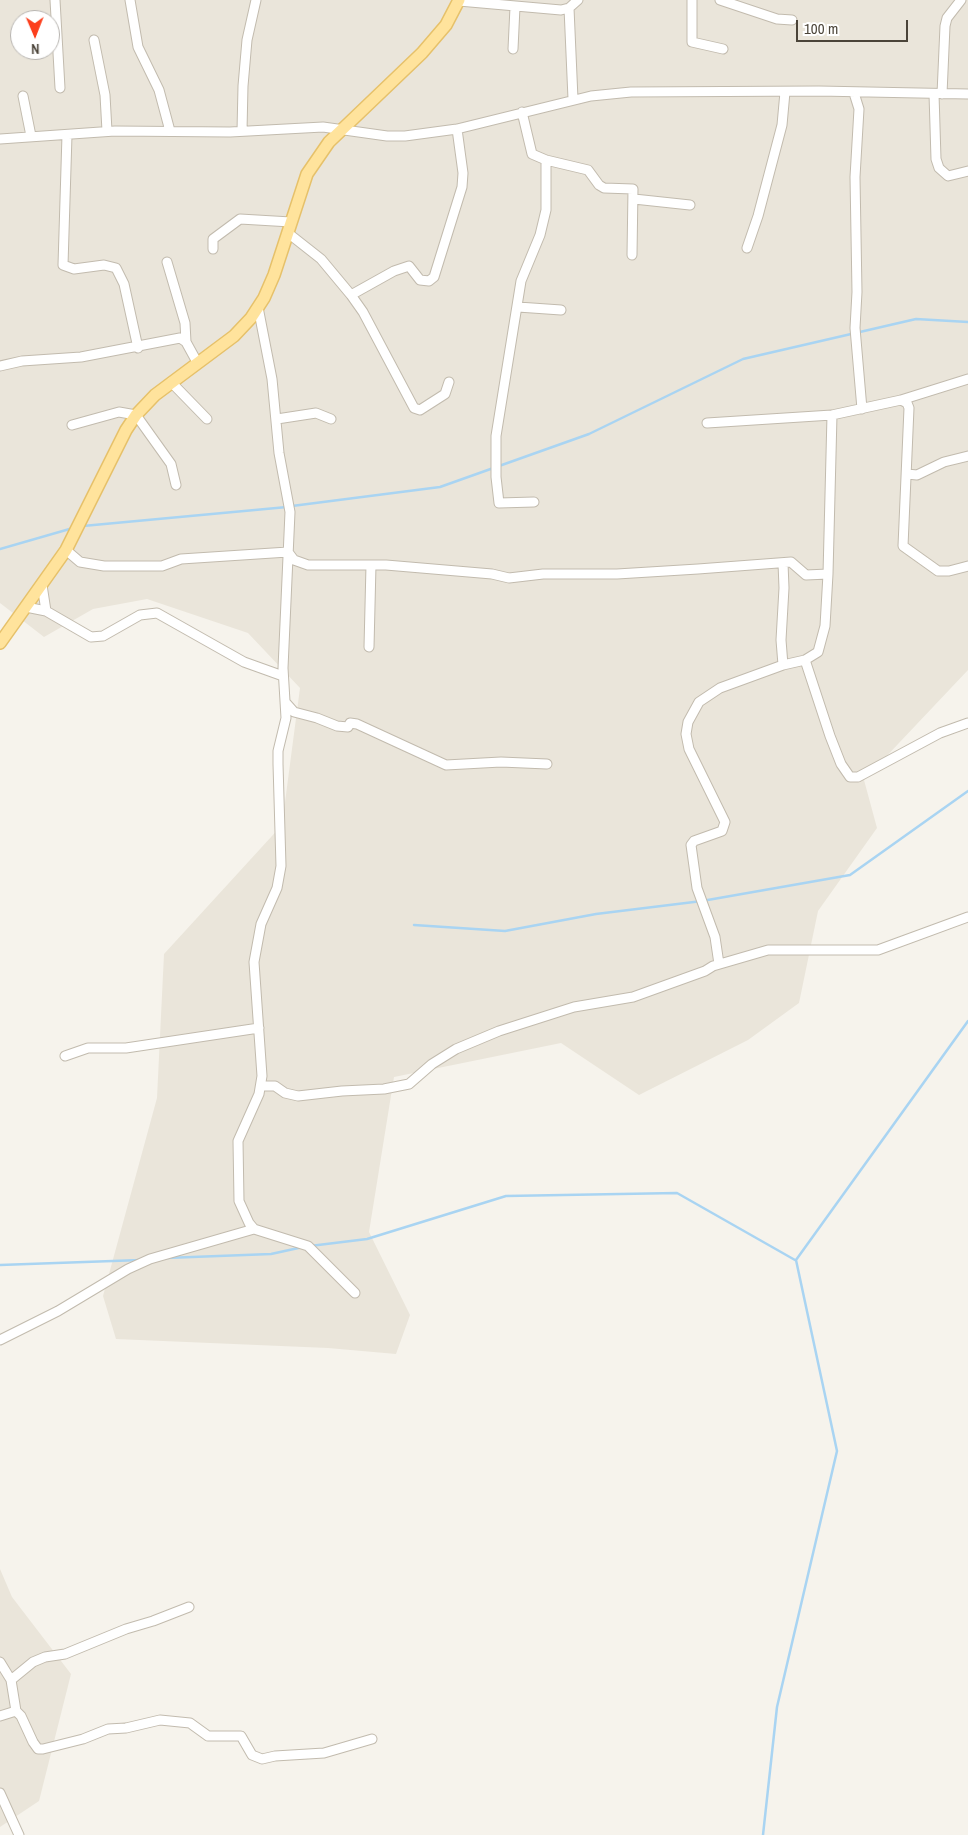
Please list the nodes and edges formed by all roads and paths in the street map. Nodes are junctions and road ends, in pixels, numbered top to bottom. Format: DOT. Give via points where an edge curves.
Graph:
graph roads {
  1 [pos="55,0"];
  2 [pos="130,0"];
  3 [pos="256,0"];
  4 [pos="459,0"];
  5 [pos="578,0"];
  6 [pos="692,0"];
  7 [pos="720,0"];
  8 [pos="956,1"];
  9 [pos="746,4"];
  10 [pos="515,7"];
  11 [pos="569,8"];
  12 [pos="792,20"];
  13 [pos="94,40"];
  14 [pos="513,49"];
  15 [pos="723,49"];
  16 [pos="60,88"];
  17 [pos="785,92"];
  18 [pos="854,92"];
  19 [pos="938,94"];
  20 [pos="968,94"];
  21 [pos="23,96"];
  22 [pos="573,99"];
  23 [pos="522,112"];
  24 [pos="342,128"];
  25 [pos="457,129"];
  26 [pos="108,131"];
  27 [pos="170,131"];
  28 [pos="242,131"];
  29 [pos="67,135"];
  30 [pos="31,136"];
  31 [pos="0,138"];
  32 [pos="546,160"];
  33 [pos="968,171"];
  34 [pos="634,199"];
  35 [pos="690,205"];
  36 [pos="289,227"];
  37 [pos="747,248"];
  38 [pos="213,249"];
  39 [pos="632,255"];
  40 [pos="167,262"];
  41 [pos="351,295"];
  42 [pos="258,307"];
  43 [pos="518,307"];
  44 [pos="561,310"];
  45 [pos="186,342"];
  46 [pos="138,348"];
  47 [pos="197,362"];
  48 [pos="0,366"];
  49 [pos="968,379"];
  50 [pos="171,382"];
  51 [pos="449,382"];
  52 [pos="901,400"];
  53 [pos="862,409"];
  54 [pos="136,415"];
  55 [pos="832,415"];
  56 [pos="207,418"];
  57 [pos="277,419"];
  58 [pos="331,419"];
  59 [pos="706,423"];
  60 [pos="72,425"];
  61 [pos="968,456"];
  62 [pos="907,474"];
  63 [pos="176,485"];
  64 [pos="534,502"];
  65 [pos="66,550"];
  66 [pos="288,552"];
  67 [pos="783,563"];
  68 [pos="371,564"];
  69 [pos="968,566"];
  70 [pos="828,574"];
  71 [pos="42,585"];
  72 [pos="26,607"];
  73 [pos="46,611"];
  74 [pos="0,643"];
  75 [pos="369,647"];
  76 [pos="805,660"];
  77 [pos="783,665"];
  78 [pos="283,676"];
  79 [pos="286,703"];
  80 [pos="968,723"];
  81 [pos="546,764"];
  82 [pos="968,917"];
  83 [pos="719,964"];
  84 [pos="259,1028"];
  85 [pos="65,1056"];
  86 [pos="261,1086"];
  87 [pos="254,1229"];
  88 [pos="356,1293"];
  89 [pos="0,1340"];
  90 [pos="189,1607"];
  91 [pos="0,1662"];
  92 [pos="11,1680"];
  93 [pos="16,1711"];
  94 [pos="0,1716"];
  95 [pos="372,1739"];
  96 [pos="0,1793"];
  97 [pos="19,1835"];
  1 -- 16 [label="street"];
  2 -- 27 [label="street" via="138,47 159,90"];
  3 -- 28 [label="street" via="246,49"];
  4 -- 10 [label="street"];
  4 -- 24 [label="main road" via="446,25 422,53"];
  5 -- 11 [label="street"];
  6 -- 15 [label="street" via="692,42"];
  7 -- 9 [label="street"];
  8 -- 19 [label="street" via="945,26"];
  9 -- 12 [label="street" via="777,19"];
  10 -- 11 [label="street"];
  10 -- 14 [label="street"];
  11 -- 22 [label="street"];
  13 -- 26 [label="street"];
  17 -- 18 [label="street"];
  17 -- 22 [label="street" via="631,92"];
  17 -- 37 [label="street" via="782,125"];
  18 -- 19 [label="street"];
  18 -- 53 [label="street" via="859,109 855,177 855,328"];
  19 -- 20 [label="street"];
  19 -- 33 [label="street" via="936,159 939,168 948,176"];
  21 -- 30 [label="street"];
  22 -- 23 [label="street"];
  23 -- 25 [label="street"];
  23 -- 32 [label="street" via="532,154"];
  24 -- 25 [label="street" via="387,136"];
  24 -- 28 [label="street"];
  24 -- 36 [label="main road" via="308,174"];
  25 -- 41 [label="street" via="462,187 434,277 429,281 420,280 409,266"];
  26 -- 27 [label="street"];
  26 -- 29 [label="street"];
  27 -- 28 [label="street"];
  29 -- 30 [label="street"];
  29 -- 46 [label="street" via="63,265 74,269 104,265 116,268 124,284"];
  30 -- 31 [label="street"];
  32 -- 34 [label="street" via="588,170 604,188 633,189"];
  32 -- 43 [label="street" via="546,210 540,235 526,266"];
  34 -- 35 [label="street"];
  34 -- 39 [label="street"];
  36 -- 38 [label="street" via="240,219 212,239"];
  36 -- 41 [label="street"];
  36 -- 42 [label="main road" via="274,275"];
  40 -- 45 [label="street" via="185,323"];
  41 -- 51 [label="street" via="414,408 420,410 445,394"];
  42 -- 47 [label="main road" via="234,336"];
  42 -- 57 [label="street"];
  43 -- 44 [label="street"];
  43 -- 64 [label="street" via="496,436 496,477 499,503"];
  45 -- 46 [label="street" via="180,338"];
  45 -- 47 [label="street"];
  46 -- 48 [label="street"];
  47 -- 50 [label="main road"];
  49 -- 52 [label="street"];
  50 -- 54 [label="main road"];
  50 -- 56 [label="street"];
  52 -- 53 [label="street"];
  52 -- 62 [label="street" via="909,408"];
  53 -- 55 [label="street"];
  54 -- 60 [label="street" via="119,412"];
  54 -- 63 [label="street" via="171,464"];
  54 -- 65 [label="main road"];
  55 -- 59 [label="street"];
  55 -- 70 [label="street"];
  57 -- 58 [label="street" via="316,413"];
  57 -- 66 [label="street" via="279,453 290,512"];
  61 -- 62 [label="street" via="944,462 917,475"];
  62 -- 69 [label="street" via="903,546 938,571"];
  65 -- 66 [label="street" via="80,562 104,566 162,566 181,559"];
  65 -- 71 [label="main road"];
  66 -- 68 [label="street" via="294,560 308,565"];
  66 -- 78 [label="street"];
  67 -- 68 [label="street" via="617,574 543,574 519,578"];
  67 -- 70 [label="street" via="795,563 806,575"];
  67 -- 77 [label="street"];
  68 -- 75 [label="street"];
  70 -- 76 [label="street" via="822,639 818,652"];
  71 -- 72 [label="main road"];
  71 -- 73 [label="street"];
  72 -- 73 [label="street"];
  72 -- 74 [label="main road"];
  73 -- 78 [label="street" via="91,637 102,636 140,615 157,613 244,662"];
  76 -- 77 [label="street"];
  76 -- 80 [label="street" via="830,736 850,777 858,777 940,733"];
  77 -- 83 [label="street" via="709,694 699,702 688,722 689,748 725,822 722,831 691,845 698,888 715,936"];
  78 -- 79 [label="street"];
  79 -- 81 [label="street" via="294,712 337,726 348,728 350,723 356,724 446,765"];
  79 -- 84 [label="street" via="278,751 281,866 277,888 261,924 254,962"];
  82 -- 83 [label="street" via="878,950 768,950"];
  83 -- 86 [label="street" via="634,997 574,1007 499,1031 443,1056 409,1084 384,1090 298,1096 285,1093 276,1086"];
  84 -- 85 [label="street" via="126,1048 88,1048"];
  84 -- 86 [label="street"];
  86 -- 87 [label="street" via="237,1147 239,1200"];
  87 -- 88 [label="street" via="308,1246"];
  87 -- 89 [label="street" via="150,1259"];
  90 -- 92 [label="street" via="65,1654 45,1657 33,1662"];
  91 -- 92 [label="street"];
  92 -- 93 [label="street"];
  93 -- 94 [label="street"];
  93 -- 95 [label="street" via="33,1742 43,1749 108,1729 160,1720 190,1723 208,1736 241,1736 252,1755 262,1759 324,1753"];
  96 -- 97 [label="street"];
}
